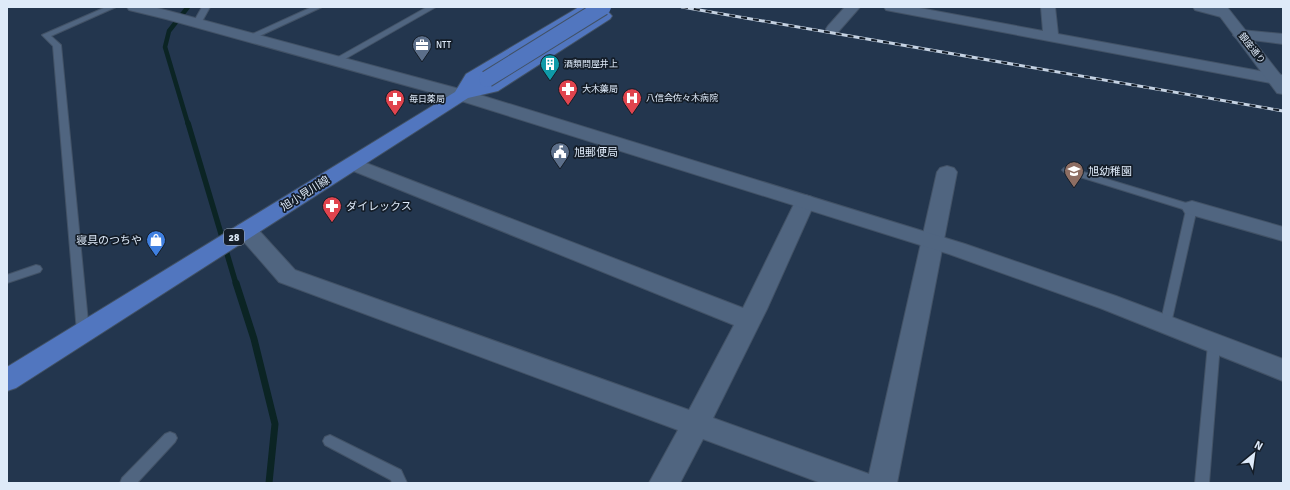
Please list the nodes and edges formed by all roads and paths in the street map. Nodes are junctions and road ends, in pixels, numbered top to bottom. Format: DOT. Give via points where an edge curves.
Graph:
graph roads {
  1 [pos="112,7"];
  2 [pos="134,7"];
  3 [pos="206,7"];
  4 [pos="318,7"];
  5 [pos="432,7"];
  6 [pos="603,7"];
  7 [pos="853,7"];
  8 [pos="891,7"];
  9 [pos="1048,7"];
  10 [pos="1200,7"];
  11 [pos="1223,10"];
  12 [pos="193,22"];
  13 [pos="833,29"];
  14 [pos="1241,35"];
  15 [pos="250,37"];
  16 [pos="1051,37"];
  17 [pos="1283,39"];
  18 [pos="335,61"];
  19 [pos="1279,84"];
  20 [pos="462,95"];
  21 [pos="353,164"];
  22 [pos="1067,170"];
  23 [pos="946,172"];
  24 [pos="805,202"];
  25 [pos="1192,208"];
  26 [pos="246,230"];
  27 [pos="1283,234"];
  28 [pos="932,241"];
  29 [pos="36,269"];
  30 [pos="7,278"];
  31 [pos="748,320"];
  32 [pos="1166,325"];
  33 [pos="83,332"];
  34 [pos="1214,344"];
  35 [pos="1283,370"];
  36 [pos="7,380"];
  37 [pos="696,426"];
  38 [pos="170,438"];
  39 [pos="330,441"];
  40 [pos="128,483"];
  41 [pos="400,483"];
  42 [pos="664,483"];
  43 [pos="858,483"];
  44 [pos="882,483"];
  45 [pos="1202,483"];
  1 -- 33 [label="lane" via="46,35 56,45"];
  2 -- 12 [label="street"];
  3 -- 12 [label="lane"];
  4 -- 15 [label="lane"];
  5 -- 18 [label="lane"];
  6 -- 20 [label="main road, 旭小見川線 / 28, bridge"];
  7 -- 13 [label="street"];
  8 -- 16 [label="street"];
  9 -- 16 [label="street"];
  10 -- 11 [label="street"];
  11 -- 14 [label="street, 銀座通り"];
  12 -- 15 [label="street"];
  14 -- 17 [label="street"];
  14 -- 19 [label="street, 銀座通り"];
  15 -- 18 [label="street"];
  16 -- 19 [label="street"];
  18 -- 20 [label="street"];
  20 -- 20 [label="main road" via="472,78 586,9 605,16 492,87"];
  20 -- 21 [label="main road, 旭小見川線 / 28"];
  20 -- 24 [label="street"];
  21 -- 26 [label="main road, 旭小見川線 / 28"];
  21 -- 31 [label="street"];
  22 -- 25 [label="lane"];
  23 -- 28 [label="street"];
  24 -- 28 [label="street"];
  24 -- 31 [label="street"];
  25 -- 27 [label="street"];
  25 -- 32 [label="lane"];
  26 -- 33 [label="main road, 旭小見川線 / 28"];
  26 -- 37 [label="street" via="287,276"];
  28 -- 32 [label="street" via="1056,283"];
  28 -- 44 [label="street"];
  29 -- 30 [label="lane"];
  31 -- 37 [label="street"];
  32 -- 34 [label="street"];
  33 -- 36 [label="main road, 旭小見川線 / 28"];
  34 -- 35 [label="street"];
  34 -- 45 [label="lane"];
  37 -- 42 [label="street"];
  37 -- 43 [label="street"];
  38 -- 40 [label="lane"];
  39 -- 41 [label="lane" via="396,475"];
}
